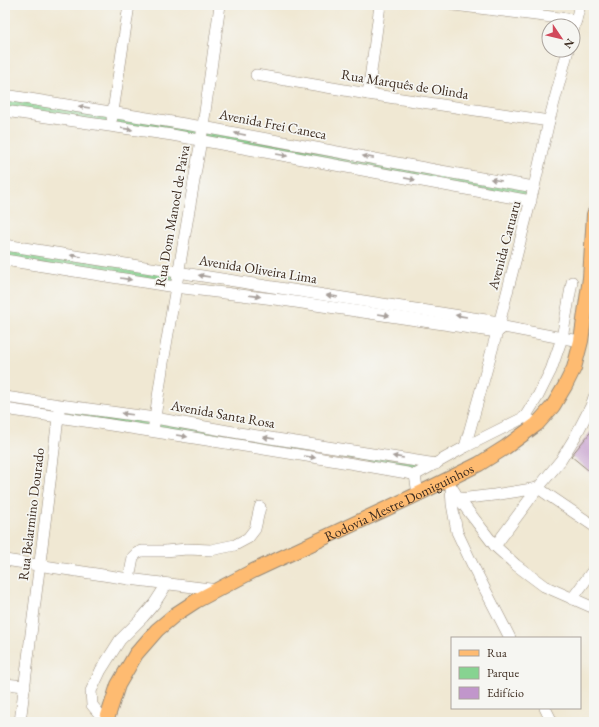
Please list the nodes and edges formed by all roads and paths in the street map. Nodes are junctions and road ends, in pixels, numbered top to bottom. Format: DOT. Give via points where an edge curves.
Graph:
graph roads {
  1 [pos="129,5"];
  2 [pos="220,5"];
  3 [pos="380,5"];
  4 [pos="454,5"];
  5 [pos="580,5"];
  6 [pos="576,18"];
  7 [pos="541,20"];
  8 [pos="566,58"];
  9 [pos="256,75"];
  10 [pos="368,94"];
  11 [pos="5,95"];
  12 [pos="5,110"];
  13 [pos="113,112"];
  14 [pos="549,122"];
  15 [pos="111,126"];
  16 [pos="203,127"];
  17 [pos="200,140"];
  18 [pos="435,170"];
  19 [pos="433,183"];
  20 [pos="534,187"];
  21 [pos="531,201"];
  22 [pos="594,214"];
  23 [pos="5,245"];
  24 [pos="5,260"];
  25 [pos="178,272"];
  26 [pos="592,281"];
  27 [pos="572,282"];
  28 [pos="176,287"];
  29 [pos="407,313"];
  30 [pos="500,327"];
  31 [pos="562,338"];
  32 [pos="581,341"];
  33 [pos="5,397"];
  34 [pos="593,403"];
  35 [pos="60,405"];
  36 [pos="5,410"];
  37 [pos="58,417"];
  38 [pos="155,418"];
  39 [pos="531,420"];
  40 [pos="153,431"];
  41 [pos="465,447"];
  42 [pos="436,464"];
  43 [pos="415,475"];
  44 [pos="449,484"];
  45 [pos="538,488"];
  46 [pos="418,494"];
  47 [pos="459,499"];
  48 [pos="260,508"];
  49 [pos="594,526"];
  50 [pos="495,546"];
  51 [pos="5,560"];
  52 [pos="40,565"];
  53 [pos="594,569"];
  54 [pos="129,579"];
  55 [pos="167,584"];
  56 [pos="218,590"];
  57 [pos="572,598"];
  58 [pos="594,608"];
  59 [pos="509,637"];
  60 [pos="5,684"];
  61 [pos="25,686"];
  62 [pos="546,709"];
  63 [pos="20,722"];
  64 [pos="106,722"];
  65 [pos="552,722"];
  1 -- 13 [label="street"];
  2 -- 16 [label="street, Rua Dom Manoel de Paiva"];
  3 -- 10 [label="street"];
  4 -- 7 [label="street"];
  5 -- 6 [label="street"];
  8 -- 14 [label="street, Avenida Caruaru"];
  9 -- 10 [label="street, Rua Marquês de Olinda"];
  10 -- 14 [label="street, Rua Marquês de Olinda"];
  13 -- 11 [label="street, Avenida Frei Caneca, one-way"];
  12 -- 15 [label="street, Avenida Frei Caneca"];
  13 -- 15 [label="street"];
  13 -- 16 [label="street, Avenida Frei Caneca"];
  14 -- 20 [label="street, Avenida Caruaru"];
  15 -- 17 [label="street, Avenida Frei Caneca, one-way"];
  16 -- 17 [label="street, Rua Dom Manoel de Paiva"];
  18 -- 16 [label="street, Avenida Frei Caneca, one-way"];
  17 -- 19 [label="street, Avenida Frei Caneca, one-way"];
  17 -- 25 [label="street, Rua Dom Manoel de Paiva"];
  18 -- 19 [label="street"];
  20 -- 18 [label="street, Avenida Frei Caneca, one-way"];
  19 -- 21 [label="street, Avenida Frei Caneca"];
  20 -- 21 [label="street, Avenida Caruaru"];
  21 -- 30 [label="street, Avenida Caruaru"];
  22 -- 26 [label="main road, Rodovia Mestre Domiguinhos"];
  25 -- 23 [label="street, Avenida Oliveira Lima, one-way"];
  24 -- 28 [label="street, Avenida Oliveira Lima, one-way"];
  25 -- 28 [label="street, Rua Dom Manoel de Paiva"];
  29 -- 25 [label="street, Avenida Oliveira Lima, one-way"];
  26 -- 32 [label="main road, Rodovia Mestre Domiguinhos"];
  27 -- 31 [label="street"];
  28 -- 29 [label="street, Avenida Oliveira Lima, one-way"];
  28 -- 38 [label="street, Rua Dom Manoel de Paiva"];
  29 -- 30 [label="street, Avenida Oliveira Lima"];
  30 -- 31 [label="street, Avenida Oliveira Lima"];
  30 -- 41 [label="street, Avenida Caruaru"];
  31 -- 32 [label="street, Avenida Oliveira Lima"];
  31 -- 39 [label="street"];
  32 -- 39 [label="main road, Rodovia Mestre Domiguinhos" via="574,368 553,406"];
  33 -- 35 [label="street, Avenida Santa Rosa"];
  34 -- 45 [label="street" via="562,460"];
  35 -- 37 [label="street, Rua Belarmino Dourado"];
  38 -- 35 [label="street, Avenida Santa Rosa, one-way"];
  36 -- 37 [label="street, Avenida Santa Rosa"];
  37 -- 40 [label="street, Avenida Santa Rosa"];
  37 -- 52 [label="street, Rua Belarmino Dourado"];
  38 -- 40 [label="street, Rua Dom Manoel de Paiva"];
  42 -- 38 [label="street, Avenida Santa Rosa, one-way"];
  39 -- 41 [label="street"];
  39 -- 44 [label="main road, Rodovia Mestre Domiguinhos" via="506,447"];
  40 -- 43 [label="street, Avenida Santa Rosa, one-way"];
  41 -- 42 [label="street"];
  42 -- 43 [label="street"];
  43 -- 46 [label="street"];
  44 -- 46 [label="main road, Rodovia Mestre Domiguinhos"];
  44 -- 47 [label="street"];
  44 -- 59 [label="street" via="457,532"];
  45 -- 47 [label="street"];
  45 -- 49 [label="street"];
  45 -- 50 [label="street"];
  46 -- 56 [label="main road, Rodovia Mestre Domiguinhos"];
  47 -- 50 [label="street"];
  48 -- 54 [label="street" via="255,529 248,538 235,545 212,550 136,553"];
  50 -- 57 [label="street" via="544,586"];
  51 -- 52 [label="street"];
  52 -- 54 [label="street"];
  52 -- 61 [label="street, Rua Belarmino Dourado"];
  53 -- 57 [label="street"];
  54 -- 55 [label="street"];
  55 -- 56 [label="street"];
  55 -- 64 [label="street" via="154,604 120,640 91,691 92,705"];
  56 -- 64 [label="main road, Rodovia Mestre Domiguinhos" via="176,614 157,630 136,654 118,685"];
  57 -- 58 [label="street"];
  60 -- 61 [label="street"];
  61 -- 63 [label="street, Rua Belarmino Dourado"];
  62 -- 65 [label="street"];
}
